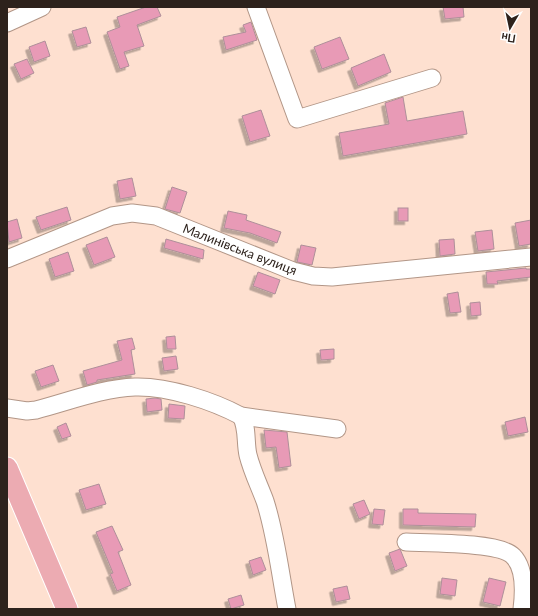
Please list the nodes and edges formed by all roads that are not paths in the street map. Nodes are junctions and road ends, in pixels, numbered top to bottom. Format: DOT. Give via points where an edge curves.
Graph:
graph roads {
  1 [pos="256,7"];
  2 [pos="35,8"];
  3 [pos="7,23"];
  4 [pos="432,78"];
  5 [pos="531,257"];
  6 [pos="7,260"];
  7 [pos="7,408"];
  8 [pos="241,416"];
  9 [pos="336,429"];
  10 [pos="7,468"];
  11 [pos="406,542"];
  12 [pos="525,604"];
  13 [pos="67,609"];
  14 [pos="287,609"];
  1 -- 4 [label="street" via="297,119"];
  2 -- 3 [label="street"];
  5 -- 6 [label="street, Малинівська вулиця" via="332,277 313,276 293,271 156,216 132,213 112,216"];
  7 -- 8 [label="street" via="36,410 135,387 173,392 227,408"];
  8 -- 9 [label="street"];
  8 -- 14 [label="street" via="246,432 247,453 265,502 273,535"];
  10 -- 13 [label="main road"];
  11 -- 12 [label="street" via="500,548 512,555 519,565"];
}
